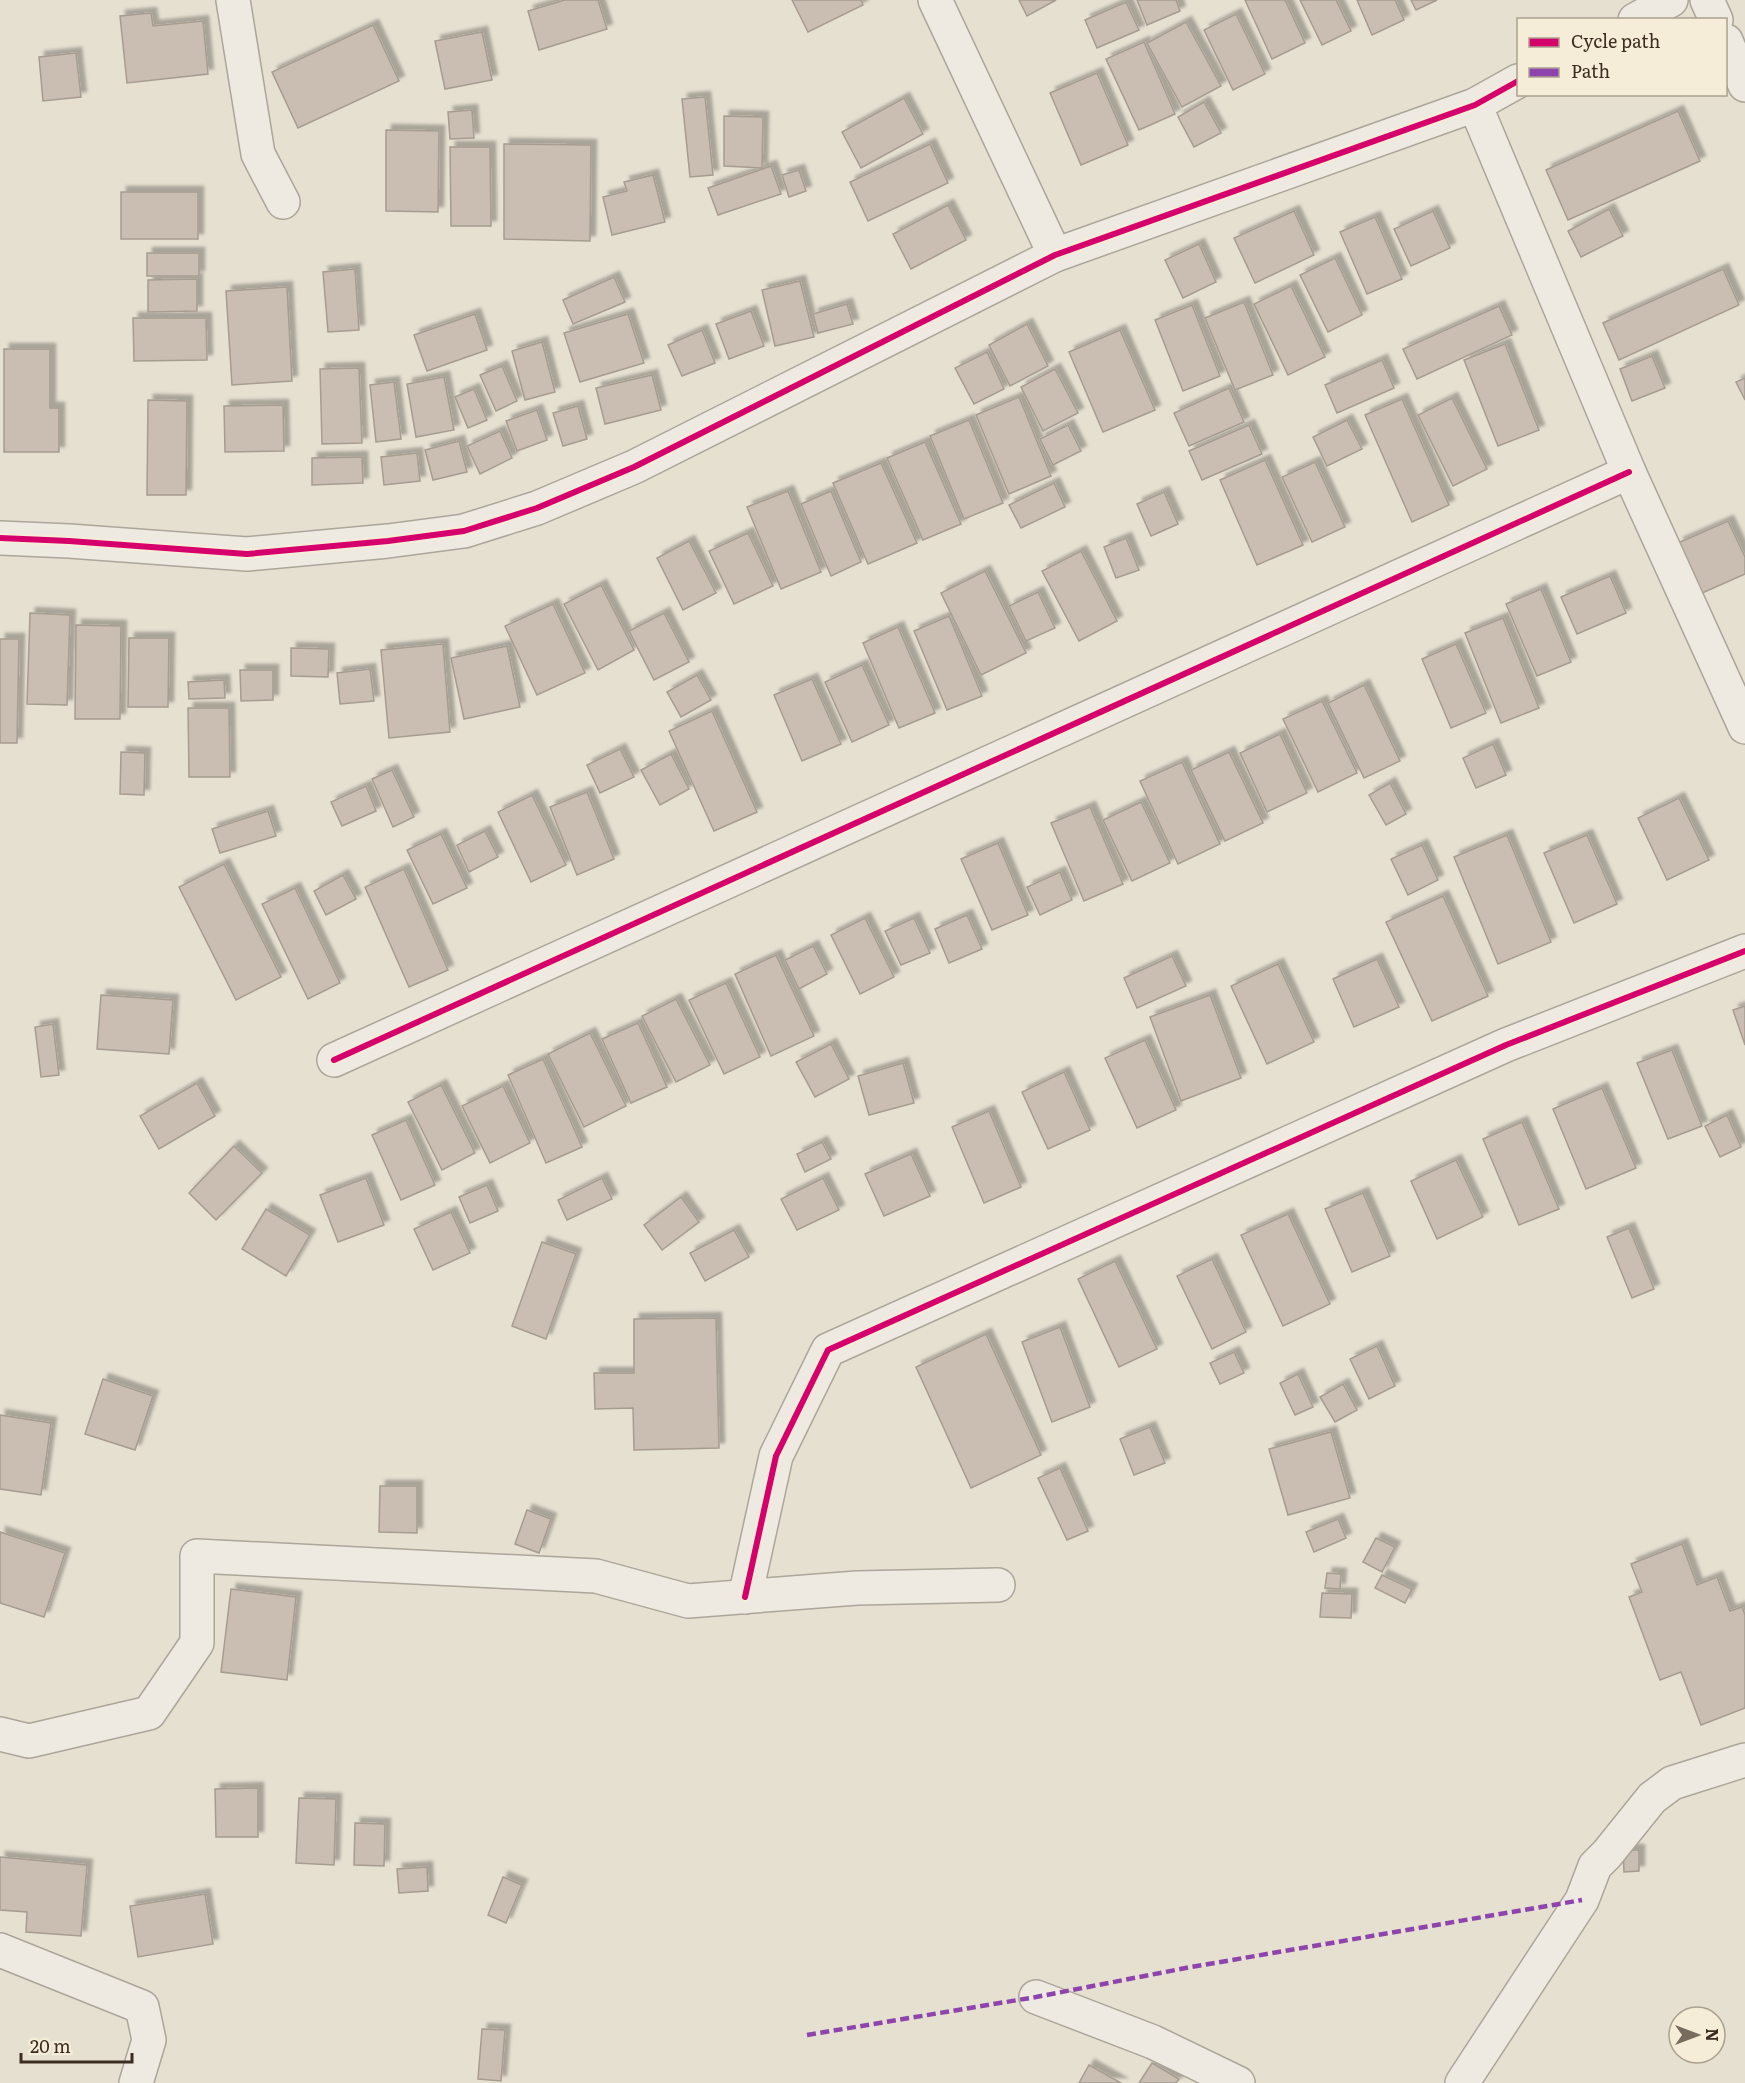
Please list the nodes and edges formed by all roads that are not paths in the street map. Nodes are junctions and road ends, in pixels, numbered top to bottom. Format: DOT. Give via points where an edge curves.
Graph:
graph roads {
  1 [pos="233,0"];
  2 [pos="935,0"];
  3 [pos="1671,0"];
  4 [pos="1707,0"];
  5 [pos="1639,18"];
  6 [pos="1715,18"];
  7 [pos="1727,45"];
  8 [pos="1517,82"];
  9 [pos="1745,85"];
  10 [pos="1475,105"];
  11 [pos="283,202"];
  12 [pos="1055,255"];
  13 [pos="1629,472"];
  14 [pos="0,538"];
  15 [pos="1745,727"];
  16 [pos="1745,951"];
  17 [pos="334,1060"];
  18 [pos="998,1585"];
  19 [pos="745,1596"];
  20 [pos="0,1734"];
  21 [pos="1745,1760"];
  22 [pos="0,1950"];
  23 [pos="1036,1997"];
  24 [pos="136,2083"];
  25 [pos="1238,2083"];
  26 [pos="1462,2083"];
  1 -- 11 [label="street" via="258,154"];
  2 -- 12 [label="street"];
  3 -- 5 [label="street"];
  4 -- 6 [label="street"];
  7 -- 9 [label="street"];
  8 -- 10 [label="street"];
  10 -- 12 [label="street"];
  10 -- 13 [label="street"];
  12 -- 14 [label="street" via="634,467 537,508 464,531 247,554"];
  13 -- 15 [label="street"];
  13 -- 17 [label="street"];
  16 -- 19 [label="street" via="1506,1045 828,1350 776,1456"];
  18 -- 19 [label="street" via="857,1588"];
  19 -- 20 [label="street" via="688,1601 596,1576 197,1556 197,1643 149,1713 29,1741"];
  21 -- 26 [label="street" via="1672,1783 1652,1798 1595,1866 1582,1900"];
  22 -- 24 [label="street" via="142,2007 149,2040"];
  23 -- 25 [label="street" via="1154,2042"];
}
